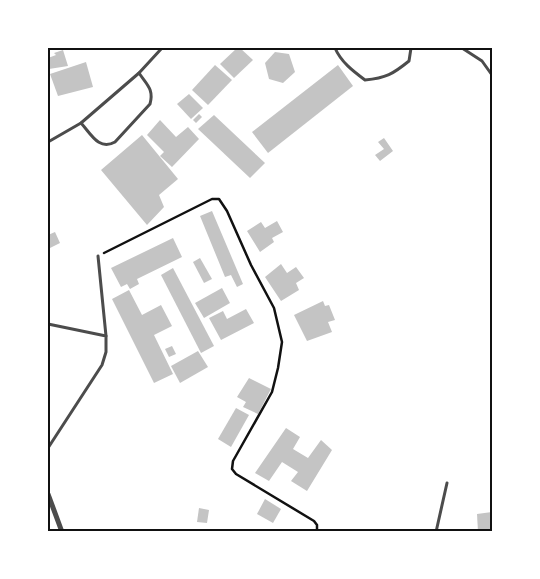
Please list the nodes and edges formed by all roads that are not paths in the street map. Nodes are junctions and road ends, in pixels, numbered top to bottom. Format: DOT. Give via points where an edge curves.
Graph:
graph roads {
  1 [pos="162,48"];
  2 [pos="336,48"];
  3 [pos="411,48"];
  4 [pos="462,48"];
  5 [pos="139,73"];
  6 [pos="492,75"];
  7 [pos="81,123"];
  8 [pos="48,142"];
  9 [pos="98,256"];
  10 [pos="48,324"];
  11 [pos="106,336"];
  12 [pos="48,448"];
  13 [pos="446,483"];
  14 [pos="48,494"];
  15 [pos="62,532"];
  16 [pos="436,532"];
  1 -- 5 [label="lane"];
  2 -- 3 [label="lane" via="347,66 365,80 384,78 395,72 409,62"];
  4 -- 6 [label="lane" via="482,61"];
  5 -- 7 [label="lane"];
  5 -- 7 [label="lane" via="150,89 150,104 115,142 100,144"];
  7 -- 8 [label="lane"];
  9 -- 11 [label="lane"];
  10 -- 11 [label="lane"];
  11 -- 12 [label="lane" via="102,365"];
  13 -- 16 [label="lane"];
  14 -- 15 [label="street"];
}
